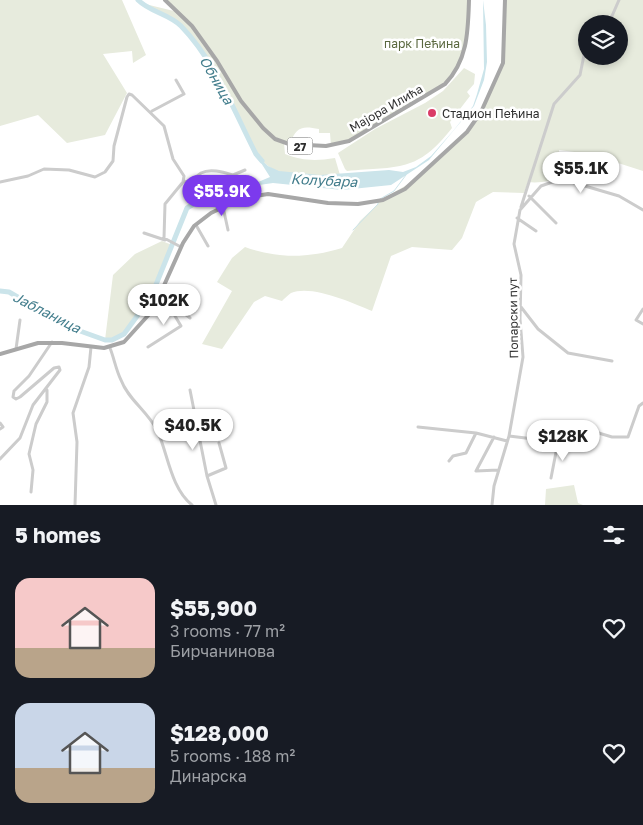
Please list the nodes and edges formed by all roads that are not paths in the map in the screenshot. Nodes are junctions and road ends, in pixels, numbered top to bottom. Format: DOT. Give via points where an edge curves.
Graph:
graph roads {
  1 [pos="165,0"];
  2 [pos="469,0"];
  3 [pos="505,0"];
  4 [pos="619,0"];
  5 [pos="612,15"];
  6 [pos="582,65"];
  7 [pos="176,80"];
  8 [pos="152,111"];
  9 [pos="245,170"];
  10 [pos="0,182"];
  11 [pos="183,182"];
  12 [pos="529,196"];
  13 [pos="222,207"];
  14 [pos="521,208"];
  15 [pos="643,210"];
  16 [pos="517,218"];
  17 [pos="556,223"];
  18 [pos="196,225"];
  19 [pos="228,230"];
  20 [pos="536,231"];
  21 [pos="144,233"];
  22 [pos="165,239"];
  23 [pos="208,246"];
  24 [pos="181,247"];
  25 [pos="161,295"];
  26 [pos="520,306"];
  27 [pos="643,309"];
  28 [pos="179,310"];
  29 [pos="190,318"];
  30 [pos="20,320"];
  31 [pos="643,324"];
  32 [pos="52,342"];
  33 [pos="91,347"];
  34 [pos="111,347"];
  35 [pos="148,347"];
  36 [pos="16,349"];
  37 [pos="0,354"];
  38 [pos="612,361"];
  39 [pos="47,390"];
  40 [pos="190,390"];
  41 [pos="643,403"];
  42 [pos="0,423"];
  43 [pos="418,427"];
  44 [pos="0,429"];
  45 [pos="476,433"];
  46 [pos="494,436"];
  47 [pos="509,436"];
  48 [pos="507,441"];
  49 [pos="558,442"];
  50 [pos="219,444"];
  51 [pos="0,459"];
  52 [pos="449,461"];
  53 [pos="498,470"];
  54 [pos="207,476"];
  55 [pos="551,478"];
  56 [pos="31,492"];
  57 [pos="76,505"];
  58 [pos="192,505"];
  59 [pos="216,505"];
  60 [pos="492,505"];
  1 -- 2 [label="main road, Мајора Илића / 27" via="192,26 218,61 241,101 267,133 289,144 317,146 354,139 445,84 464,57"];
  3 -- 13 [label="main road" via="503,63 481,112 467,132 405,190 383,200 358,204 260,194"];
  4 -- 5 [label="street"];
  6 -- 14 [label="street" via="580,75 554,104"];
  7 -- 8 [label="street" via="184,94"];
  8 -- 10 [label="street" via="129,94 114,146 113,161 105,172 95,177 69,170 44,169"];
  8 -- 11 [label="street" via="164,126 176,165 184,176"];
  9 -- 11 [label="street" via="233,175 202,172 191,182"];
  11 -- 22 [label="street" via="165,204"];
  12 -- 14 [label="street, Попарски пут"];
  12 -- 15 [label="street, Попарски пут" via="544,184 561,179 619,196"];
  12 -- 17 [label="street"];
  13 -- 18 [label="main road"];
  13 -- 19 [label="street"];
  14 -- 16 [label="street, Попарски пут"];
  16 -- 20 [label="street"];
  16 -- 26 [label="street, Попарски пут" via="514,244 521,275"];
  18 -- 23 [label="street"];
  18 -- 24 [label="main road"];
  21 -- 22 [label="street"];
  22 -- 24 [label="street"];
  24 -- 25 [label="main road"];
  25 -- 28 [label="street"];
  25 -- 34 [label="main road" via="136,330 124,342"];
  26 -- 38 [label="street" via="538,329 568,353"];
  26 -- 47 [label="street, Попарски пут" via="523,357"];
  27 -- 31 [label="street" via="636,320"];
  28 -- 29 [label="street"];
  28 -- 35 [label="street" via="174,316 181,326"];
  30 -- 36 [label="street"];
  32 -- 33 [label="main road"];
  32 -- 36 [label="main road"];
  32 -- 39 [label="street" via="13,395 18,398 41,377 59,367"];
  33 -- 34 [label="main road"];
  33 -- 57 [label="street" via="89,367 73,413 77,442"];
  34 -- 58 [label="street" via="121,381 147,412 158,432 177,486"];
  36 -- 37 [label="main road"];
  39 -- 51 [label="street" via="34,405 20,438"];
  39 -- 56 [label="street" via="47,402 36,424 29,454 33,470"];
  40 -- 54 [label="street"];
  41 -- 49 [label="street" via="628,437 612,437 592,431 576,448"];
  42 -- 44 [label="street" via="3,427"];
  43 -- 45 [label="street"];
  45 -- 46 [label="street"];
  45 -- 52 [label="street" via="466,453 453,456"];
  46 -- 48 [label="street"];
  46 -- 53 [label="street" via="476,471"];
  47 -- 48 [label="street, Попарски пут"];
  47 -- 49 [label="street"];
  48 -- 53 [label="street, Попарски пут"];
  49 -- 55 [label="street"];
  50 -- 54 [label="street" via="226,468"];
  53 -- 60 [label="street, Попарски пут"];
  54 -- 59 [label="street"];
}
